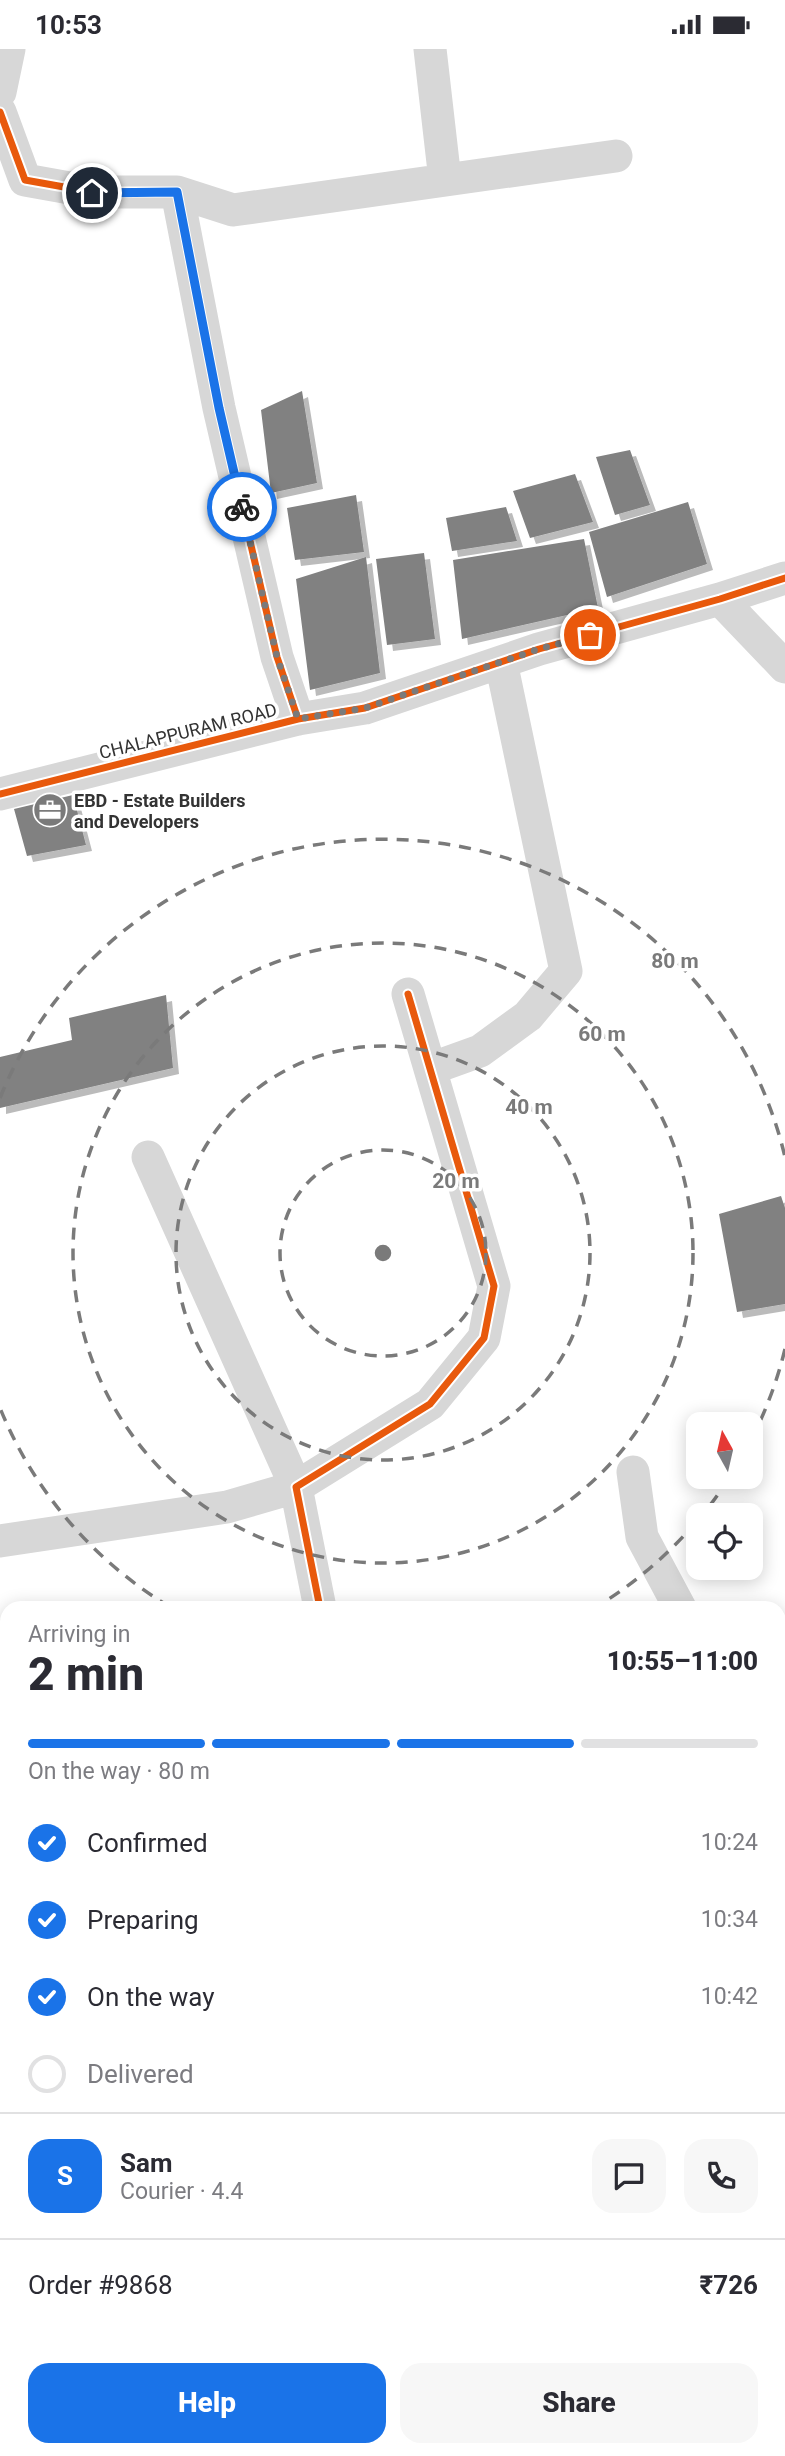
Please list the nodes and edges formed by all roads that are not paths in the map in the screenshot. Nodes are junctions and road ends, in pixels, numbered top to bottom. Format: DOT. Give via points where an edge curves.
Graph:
graph roads {
  1 [pos="9,49"];
  2 [pos="430,49"];
  3 [pos="0,92"];
  4 [pos="0,112"];
  5 [pos="616,156"];
  6 [pos="445,180"];
  7 [pos="177,192"];
  8 [pos="785,578"];
  9 [pos="720,599"];
  10 [pos="501,662"];
  11 [pos="785,667"];
  12 [pos="298,719"];
  13 [pos="0,794"];
  14 [pos="408,994"];
  15 [pos="430,1069"];
  16 [pos="148,1157"];
  17 [pos="633,1472"];
  18 [pos="296,1487"];
  19 [pos="0,1541"];
  20 [pos="319,1601"];
  21 [pos="676,1601"];
  1 -- 3 [label="street"];
  2 -- 6 [label="street"];
  4 -- 7 [label="street" via="25,180 92,193"];
  5 -- 6 [label="street"];
  6 -- 7 [label="street" via="233,210"];
  7 -- 12 [label="street" via="222,421 277,657"];
  8 -- 9 [label="street, CHALAPPURAM ROAD"];
  9 -- 10 [label="street, CHALAPPURAM ROAD"];
  9 -- 11 [label="street"];
  10 -- 12 [label="street, CHALAPPURAM ROAD" via="365,708"];
  10 -- 15 [label="street" via="566,971 528,1016 480,1051"];
  12 -- 13 [label="street, CHALAPPURAM ROAD"];
  14 -- 15 [label="street"];
  15 -- 18 [label="street" via="494,1286 484,1338 429,1404"];
  16 -- 18 [label="street"];
  17 -- 21 [label="street" via="642,1537"];
  18 -- 19 [label="street" via="227,1507"];
  18 -- 20 [label="street"];
}
